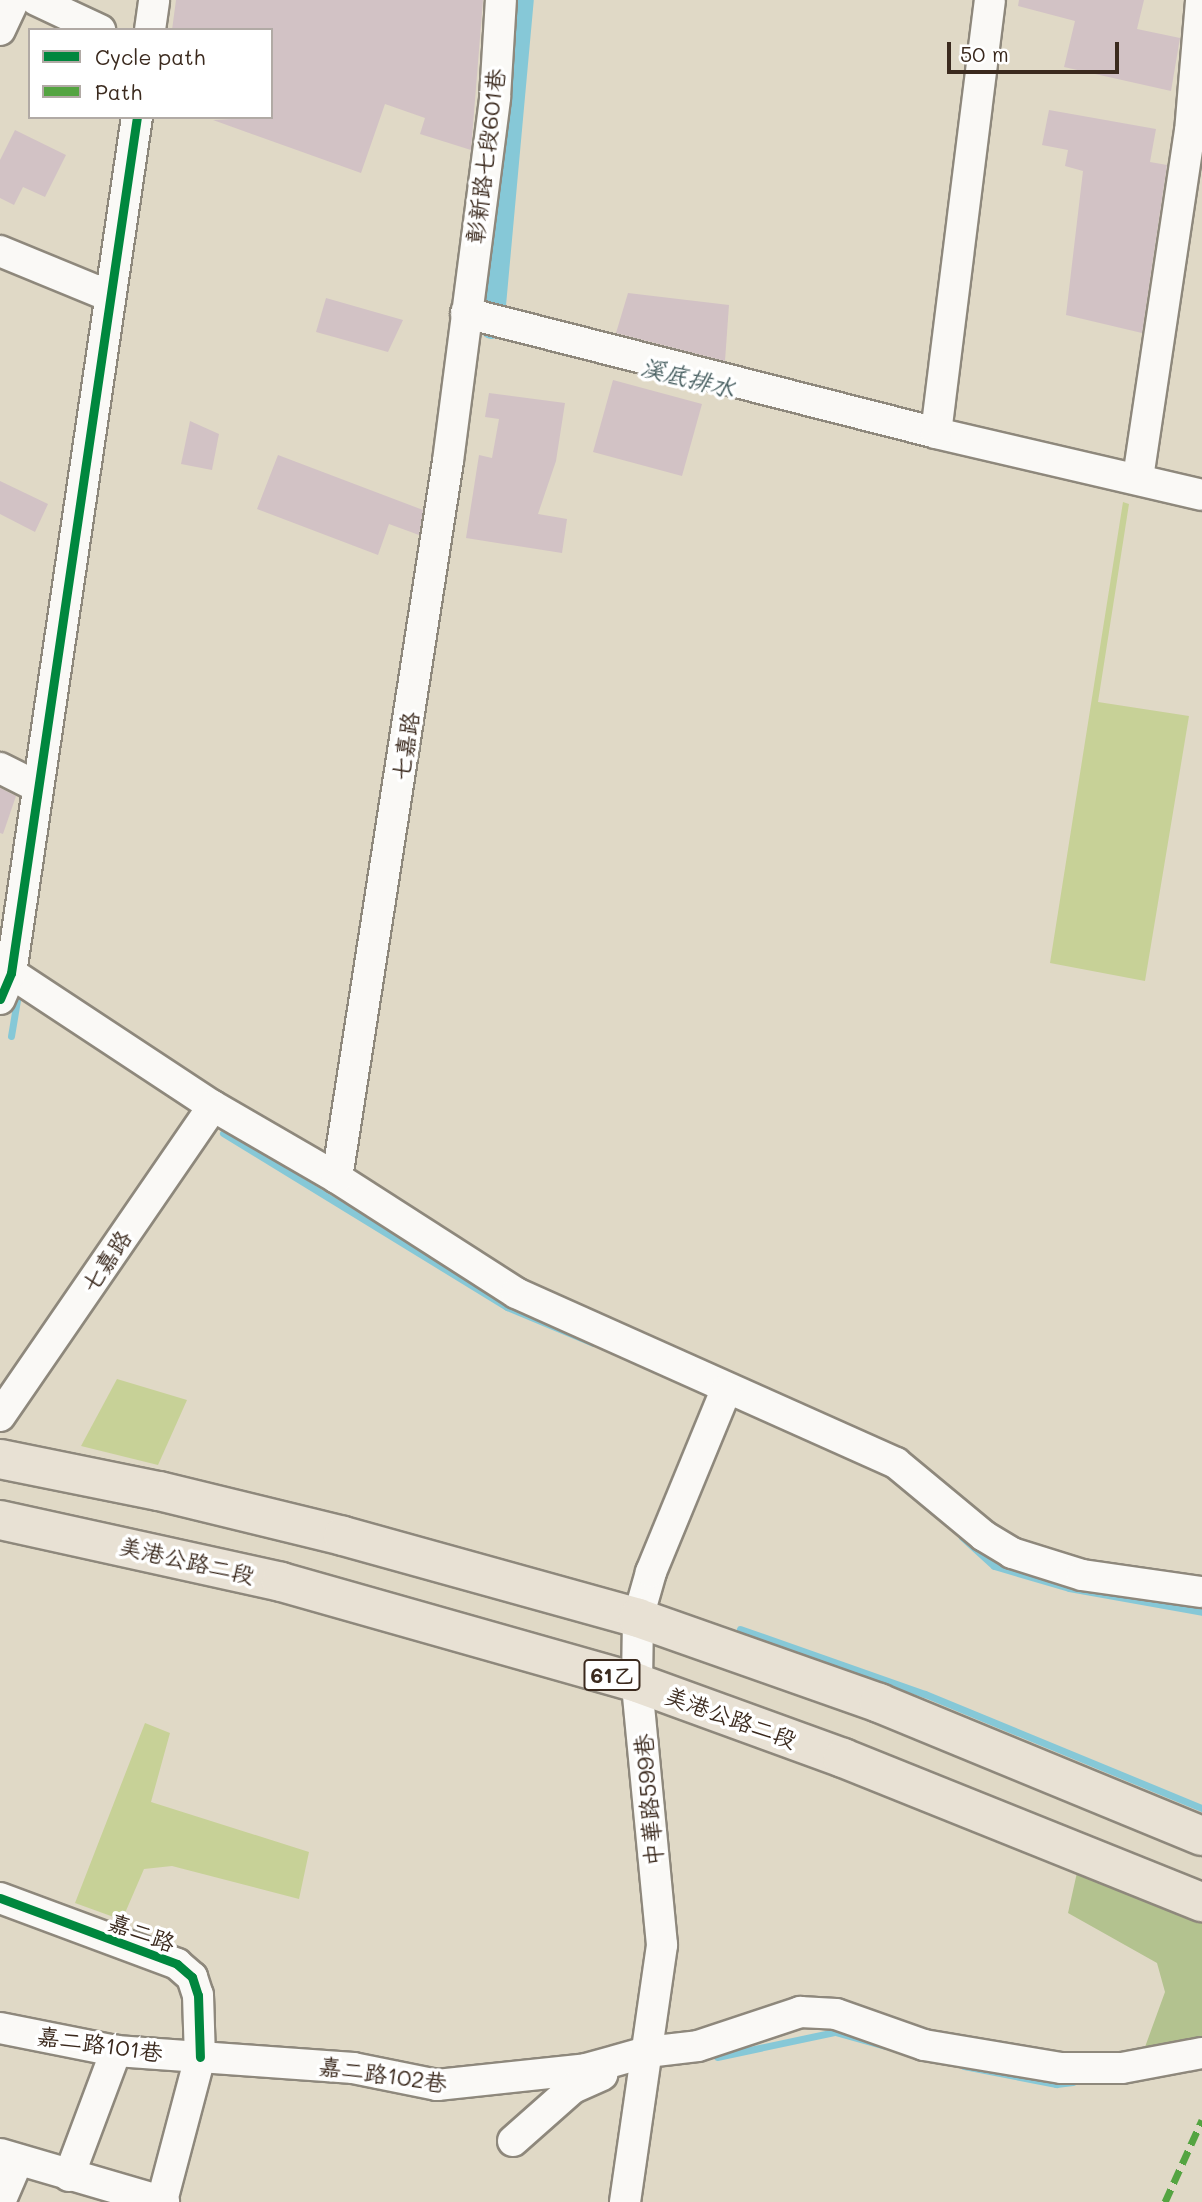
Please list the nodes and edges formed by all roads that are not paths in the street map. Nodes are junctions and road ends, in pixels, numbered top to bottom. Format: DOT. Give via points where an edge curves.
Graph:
graph roads {
  1 [pos="14,0"];
  2 [pos="36,0"];
  3 [pos="154,0"];
  4 [pos="501,0"];
  5 [pos="990,0"];
  6 [pos="1201,0"];
  7 [pos="96,28"];
  8 [pos="150,28"];
  9 [pos="0,30"];
  10 [pos="137,119"];
  11 [pos="2,258"];
  12 [pos="108,296"];
  13 [pos="466,313"];
  14 [pos="936,433"];
  15 [pos="1138,478"];
  16 [pos="1202,495"];
  17 [pos="0,768"];
  18 [pos="38,787"];
  19 [pos="5,986"];
  20 [pos="213,1106"];
  21 [pos="337,1178"];
  22 [pos="722,1400"];
  23 [pos="0,1416"];
  24 [pos="0,1459"];
  25 [pos="0,1520"];
  26 [pos="1202,1592"];
  27 [pos="638,1618"];
  28 [pos="638,1683"];
  29 [pos="1202,1836"];
  30 [pos="0,1898"];
  31 [pos="1202,1902"];
  32 [pos="0,2028"];
  33 [pos="116,2051"];
  34 [pos="1202,2053"];
  35 [pos="200,2057"];
  36 [pos="634,2057"];
  37 [pos="513,2141"];
  38 [pos="5,2152"];
  39 [pos="69,2176"];
  40 [pos="163,2201"];
  41 [pos="0,2202"];
  42 [pos="625,2202"];
  1 -- 9 [label="street"];
  2 -- 7 [label="street"];
  3 -- 8 [label="street"];
  4 -- 13 [label="street, 彰新路七段601巷" via="495,97"];
  5 -- 14 [label="street"];
  6 -- 15 [label="street" via="1191,132"];
  10 -- 12 [label="street"];
  11 -- 12 [label="street"];
  12 -- 18 [label="street"];
  13 -- 14 [label="street"];
  13 -- 21 [label="street, 七嘉路" via="446,474"];
  14 -- 15 [label="street"];
  15 -- 16 [label="street"];
  17 -- 18 [label="street"];
  18 -- 19 [label="street"];
  19 -- 20 [label="street"];
  20 -- 21 [label="street"];
  20 -- 23 [label="street, 七嘉路"];
  21 -- 22 [label="street" via="516,1293"];
  22 -- 26 [label="street" via="896,1463 1012,1553 1082,1575"];
  22 -- 27 [label="street, 中華路599巷" via="651,1572"];
  24 -- 27 [label="main road" via="330,1532"];
  25 -- 28 [label="main road, 美港公路二段 / 61乙" via="294,1585"];
  27 -- 28 [label="street, 中華路599巷"];
  27 -- 29 [label="main road" via="879,1703"];
  28 -- 31 [label="main road, 美港公路二段 / 61乙" via="843,1758"];
  28 -- 36 [label="street, 中華路599巷" via="662,1945"];
  30 -- 35 [label="street, 嘉二路" via="177,1964 192,1977 198,1994"];
  32 -- 33 [label="street, 嘉二路101巷"];
  33 -- 35 [label="street, 嘉二路101巷"];
  33 -- 39 [label="street"];
  34 -- 36 [label="street, 嘉二路102巷" via="1122,2068 1061,2068 924,2045 836,2014 800,2012 698,2046"];
  35 -- 36 [label="street, 嘉二路102巷" via="353,2068 436,2085 481,2083"];
  35 -- 40 [label="street, 嘉二路"];
  36 -- 37 [label="street" via="573,2088"];
  36 -- 42 [label="street, 中華路599巷"];
  38 -- 39 [label="street, 嘉二路"];
  38 -- 41 [label="street"];
  39 -- 40 [label="street, 嘉二路"];
}
